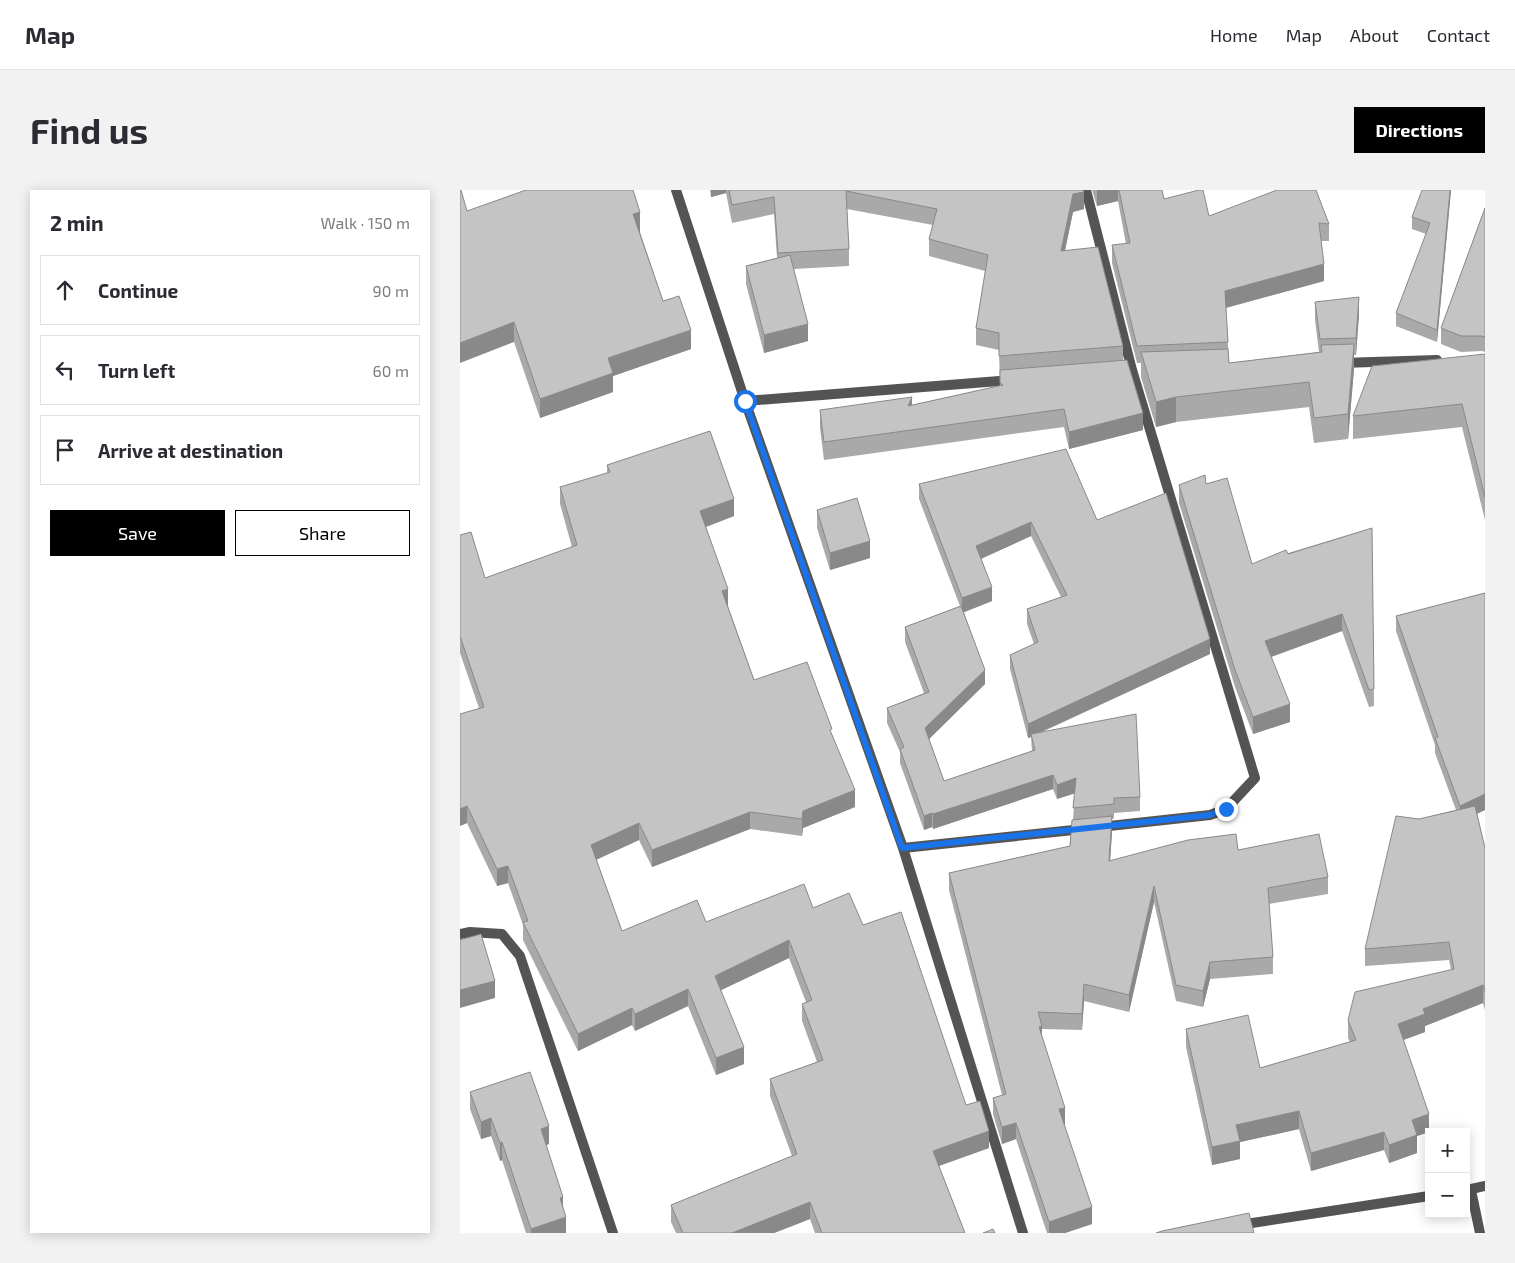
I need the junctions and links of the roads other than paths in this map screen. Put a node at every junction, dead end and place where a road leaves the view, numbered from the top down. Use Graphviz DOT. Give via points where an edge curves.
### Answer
graph roads {
  1 [pos="676,190"];
  2 [pos="1086,190"];
  3 [pos="1452,359"];
  4 [pos="1332,363"];
  5 [pos="1023,379"];
  6 [pos="745,401"];
  7 [pos="902,848"];
  8 [pos="460,934"];
  9 [pos="1485,1186"];
  10 [pos="1470,1190"];
  11 [pos="1470,1194"];
  12 [pos="1425,1197"];
  13 [pos="1232,1226"];
  14 [pos="613,1233"];
  15 [pos="1023,1233"];
  16 [pos="1480,1233"];
  1 -- 6 [label="street"];
  2 -- 7 [label="street" via="1132,371 1255,778 1226,809 1210,815"];
  3 -- 4 [label="street"];
  5 -- 6 [label="street"];
  6 -- 7 [label="street"];
  7 -- 15 [label="street"];
  8 -- 14 [label="street" via="502,934 520,956"];
  9 -- 10 [label="street"];
  11 -- 16 [label="street"];
  12 -- 13 [label="street"];
}
